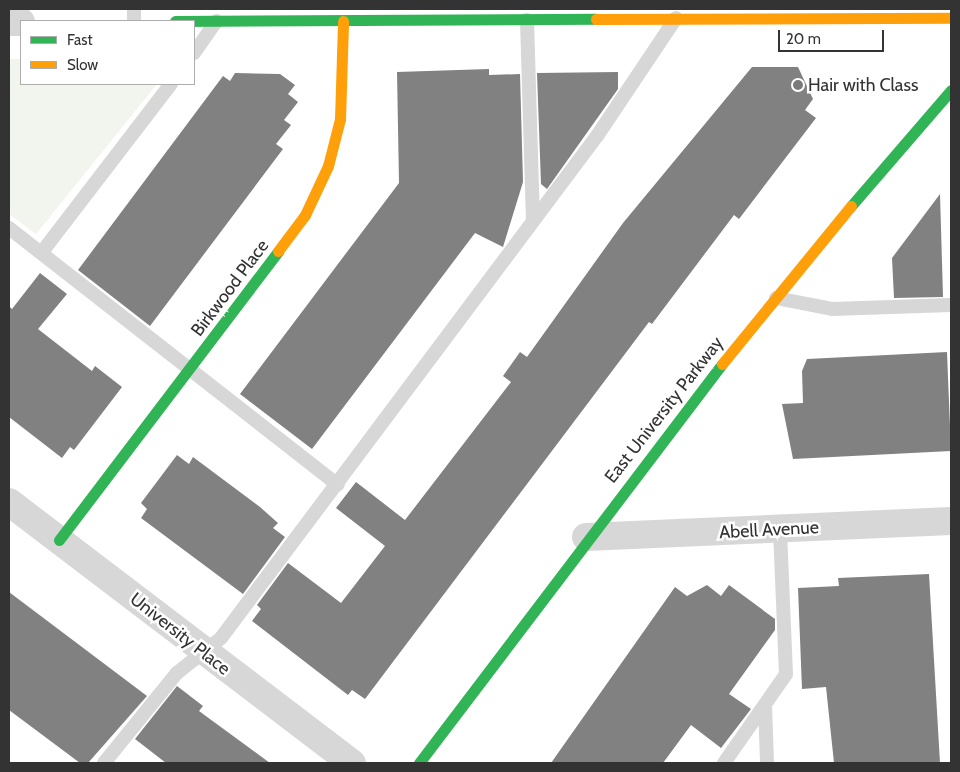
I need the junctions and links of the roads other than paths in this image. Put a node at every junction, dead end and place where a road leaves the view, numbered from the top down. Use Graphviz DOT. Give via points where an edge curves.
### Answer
graph roads {
  1 [pos="494,14"];
  2 [pos="678,14"];
  3 [pos="951,18"];
  4 [pos="527,20"];
  5 [pos="195,21"];
  6 [pos="216,21"];
  7 [pos="343,21"];
  8 [pos="195,52"];
  9 [pos="170,85"];
  10 [pos="951,90"];
  11 [pos="533,219"];
  12 [pos="9,228"];
  13 [pos="42,252"];
  14 [pos="776,298"];
  15 [pos="951,305"];
  16 [pos="191,368"];
  17 [pos="338,485"];
  18 [pos="9,502"];
  19 [pos="951,521"];
  20 [pos="780,529"];
  21 [pos="586,537"];
  22 [pos="59,540"];
  23 [pos="202,653"];
  24 [pos="765,705"];
  25 [pos="104,763"];
  26 [pos="352,763"];
  27 [pos="419,763"];
  28 [pos="724,763"];
  29 [pos="767,763"];
  1 -- 4 [label="street"];
  1 -- 7 [label="street"];
  2 -- 3 [label="street"];
  2 -- 4 [label="street"];
  2 -- 11 [label="lane" via="597,136"];
  4 -- 11 [label="lane"];
  5 -- 6 [label="street"];
  6 -- 7 [label="street"];
  6 -- 8 [label="lane"];
  7 -- 16 [label="street, Birkwood Place" via="340,119 319,189 293,235"];
  9 -- 13 [label="lane"];
  10 -- 14 [label="street, East University Parkway"];
  11 -- 17 [label="lane"];
  12 -- 13 [label="lane"];
  13 -- 16 [label="lane"];
  14 -- 15 [label="lane" via="832,309"];
  14 -- 21 [label="street, East University Parkway"];
  16 -- 17 [label="lane"];
  16 -- 22 [label="street, Birkwood Place"];
  17 -- 23 [label="lane" via="221,638"];
  18 -- 22 [label="street, University Place"];
  19 -- 20 [label="street, Abell Avenue"];
  20 -- 21 [label="street, Abell Avenue"];
  20 -- 24 [label="lane" via="786,674"];
  21 -- 27 [label="street, East University Parkway"];
  22 -- 23 [label="street, University Place"];
  23 -- 25 [label="lane" via="177,673"];
  23 -- 26 [label="street, University Place"];
  24 -- 28 [label="lane"];
  24 -- 29 [label="lane"];
}
